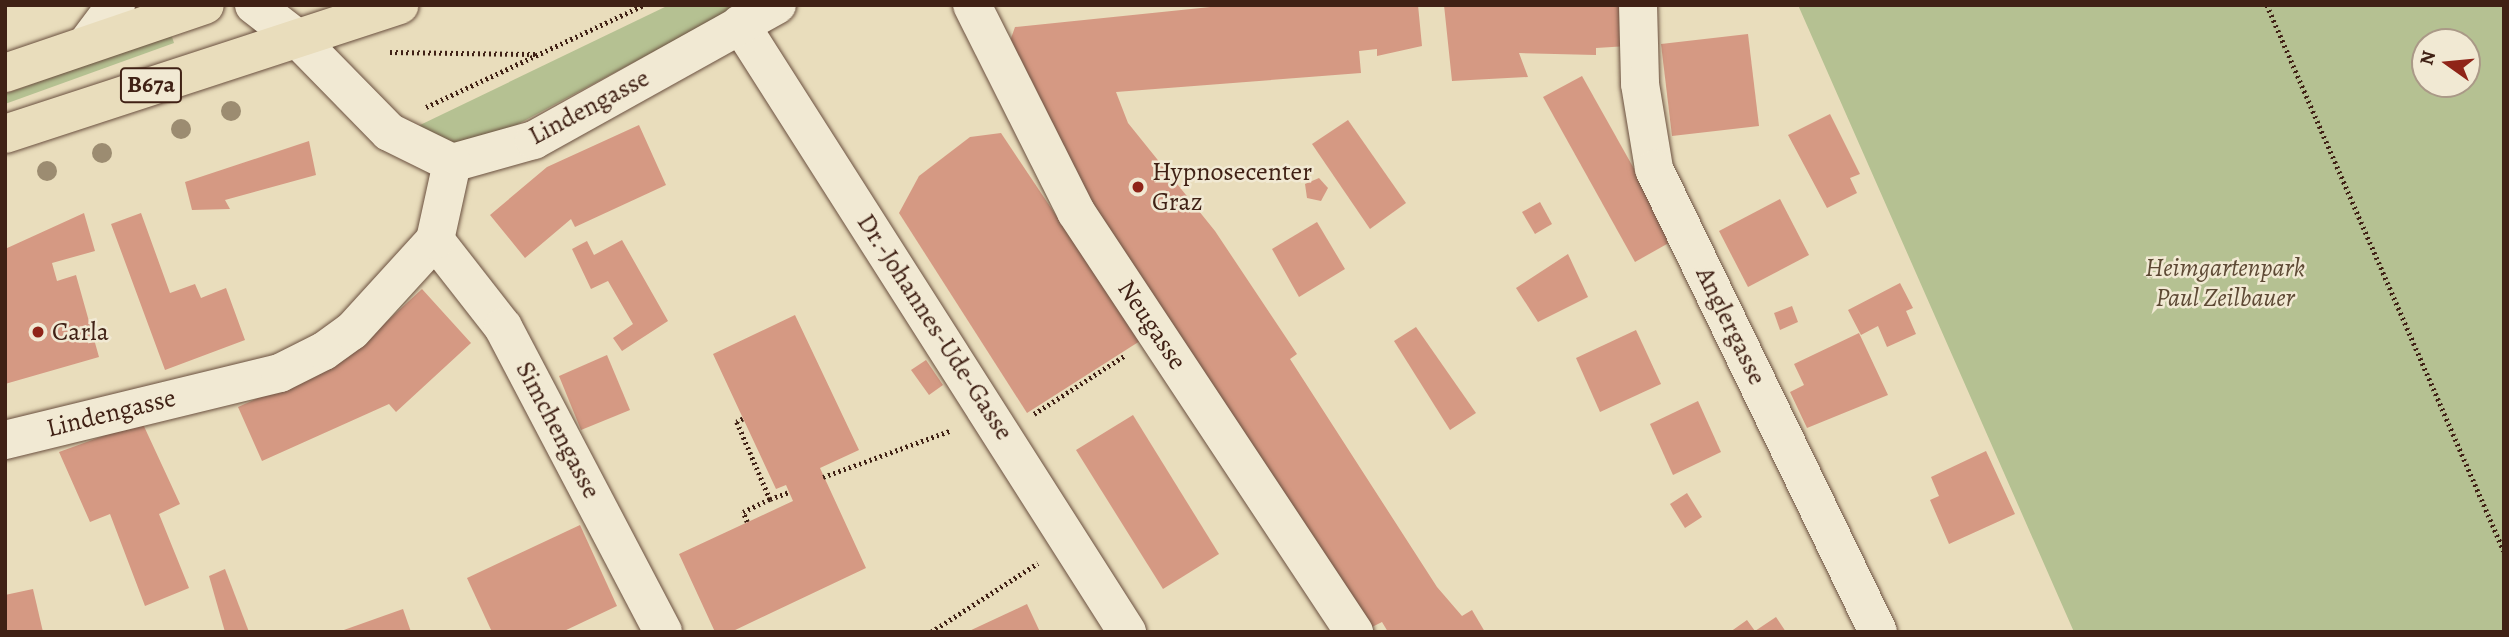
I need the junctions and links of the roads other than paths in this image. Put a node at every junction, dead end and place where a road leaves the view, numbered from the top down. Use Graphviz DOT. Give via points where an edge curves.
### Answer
graph roads {
  1 [pos="116,5"];
  2 [pos="205,5"];
  3 [pos="254,5"];
  4 [pos="399,5"];
  5 [pos="777,5"];
  6 [pos="972,5"];
  7 [pos="1638,5"];
  8 [pos="740,24"];
  9 [pos="298,39"];
  10 [pos="86,45"];
  11 [pos="5,73"];
  12 [pos="5,134"];
  13 [pos="452,163"];
  14 [pos="435,240"];
  15 [pos="5,440"];
  16 [pos="663,632"];
  17 [pos="1127,632"];
  18 [pos="1354,632"];
  19 [pos="1878,632"];
  1 -- 10 [label="street"];
  2 -- 10 [label="main road, B67a"];
  3 -- 9 [label="street"];
  4 -- 9 [label="main road, B67a"];
  5 -- 8 [label="street, Lindengasse"];
  6 -- 18 [label="street, Neugasse" via="1076,212"];
  7 -- 19 [label="street, Anglergasse" via="1640,84 1654,169"];
  8 -- 13 [label="street, Lindengasse" via="534,140"];
  8 -- 17 [label="street, Dr.-Johannes-Ude-Gasse"];
  9 -- 12 [label="main road, B67a"];
  9 -- 13 [label="street" via="389,132"];
  10 -- 11 [label="main road, B67a"];
  13 -- 14 [label="street, Lindengasse"];
  14 -- 15 [label="street, Lindengasse" via="352,331 280,373"];
  14 -- 16 [label="street, Simchengasse" via="503,327"];
}
